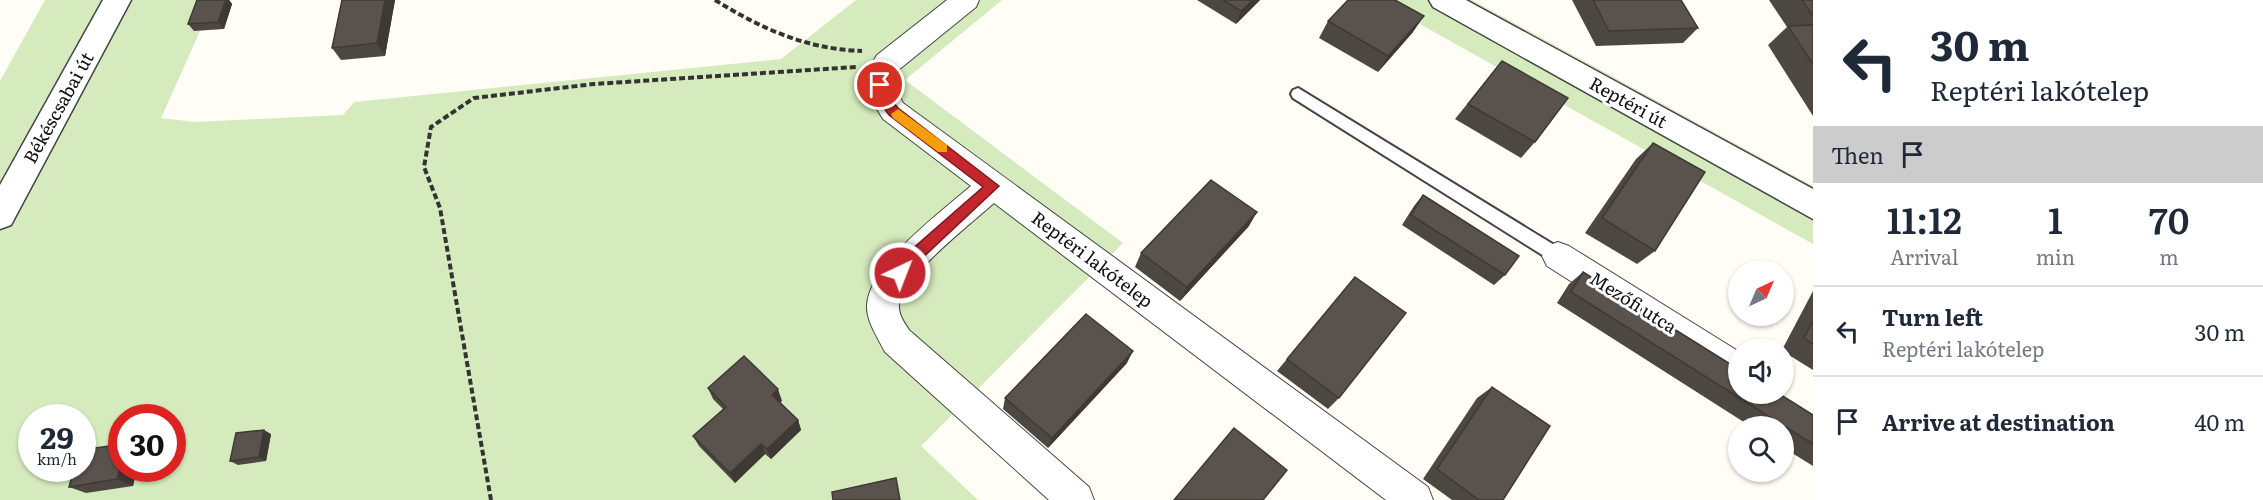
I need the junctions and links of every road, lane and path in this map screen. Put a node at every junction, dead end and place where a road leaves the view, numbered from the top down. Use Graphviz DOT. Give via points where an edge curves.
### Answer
graph roads {
  1 [pos="117,0"];
  2 [pos="715,0"];
  3 [pos="966,0"];
  4 [pos="1443,0"];
  5 [pos="893,59"];
  6 [pos="1298,94"];
  7 [pos="993,186"];
  8 [pos="1813,205"];
  9 [pos="0,215"];
  10 [pos="1558,256"];
  11 [pos="1728,363"];
  12 [pos="491,500"];
  13 [pos="1076,500"];
  14 [pos="1415,500"];
  1 -- 9 [label="street, Békéscsabai út"];
  2 -- 5 [label="path" via="765,29 817,49"];
  3 -- 5 [label="street"];
  4 -- 8 [label="street, Reptéri út"];
  5 -- 7 [label="street, Reptéri lakótelep" via="880,85 883,99 893,111"];
  5 -- 12 [label="path" via="474,98 431,128 424,167 440,208"];
  6 -- 10 [label="lane"];
  7 -- 13 [label="street" via="908,262 891,284 883,303 886,320 897,341"];
  7 -- 14 [label="street, Reptéri lakótelep"];
  10 -- 11 [label="street, Mezőfi utca"];
}
